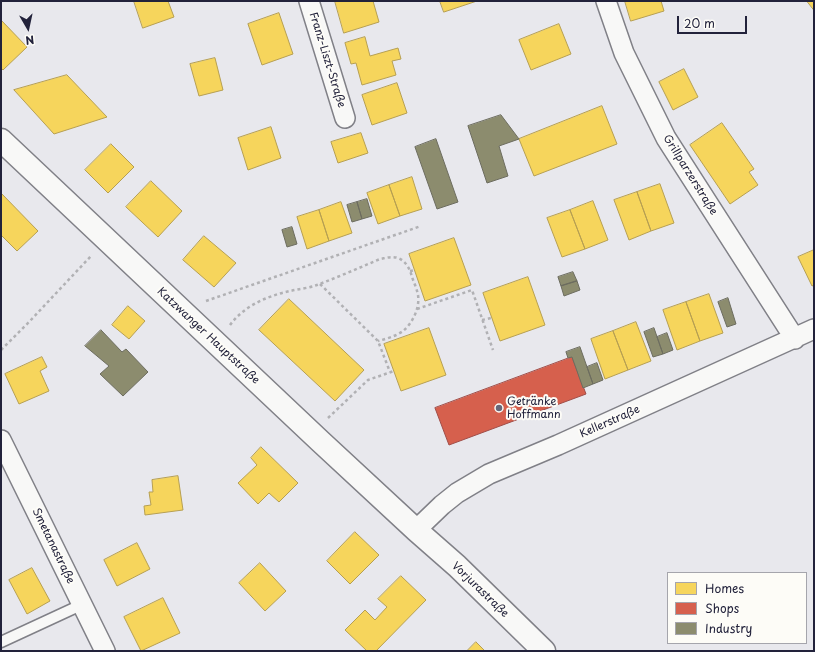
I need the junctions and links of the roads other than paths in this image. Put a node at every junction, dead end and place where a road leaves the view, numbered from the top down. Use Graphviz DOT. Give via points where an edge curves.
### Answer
graph roads {
  1 [pos="309,1"];
  2 [pos="606,1"];
  3 [pos="345,118"];
  4 [pos="1,140"];
  5 [pos="814,329"];
  6 [pos="795,339"];
  7 [pos="1,440"];
  8 [pos="416,530"];
  9 [pos="82,605"];
  10 [pos="1,642"];
  11 [pos="105,651"];
  12 [pos="544,651"];
  1 -- 3 [label="street, Franz-Liszt-Straße"];
  2 -- 6 [label="street, Grillparzerstraße" via="624,52 666,138"];
  4 -- 8 [label="main road, Katzwanger Hauptstraße"];
  5 -- 6 [label="street, Kellerstraße"];
  6 -- 8 [label="street, Kellerstraße" via="558,446 489,474 457,493"];
  7 -- 9 [label="street, Smetanastraße"];
  8 -- 12 [label="main road, Vorjurastraße" via="457,566"];
  9 -- 10 [label="lane"];
  9 -- 11 [label="street, Smetanastraße"];
}
